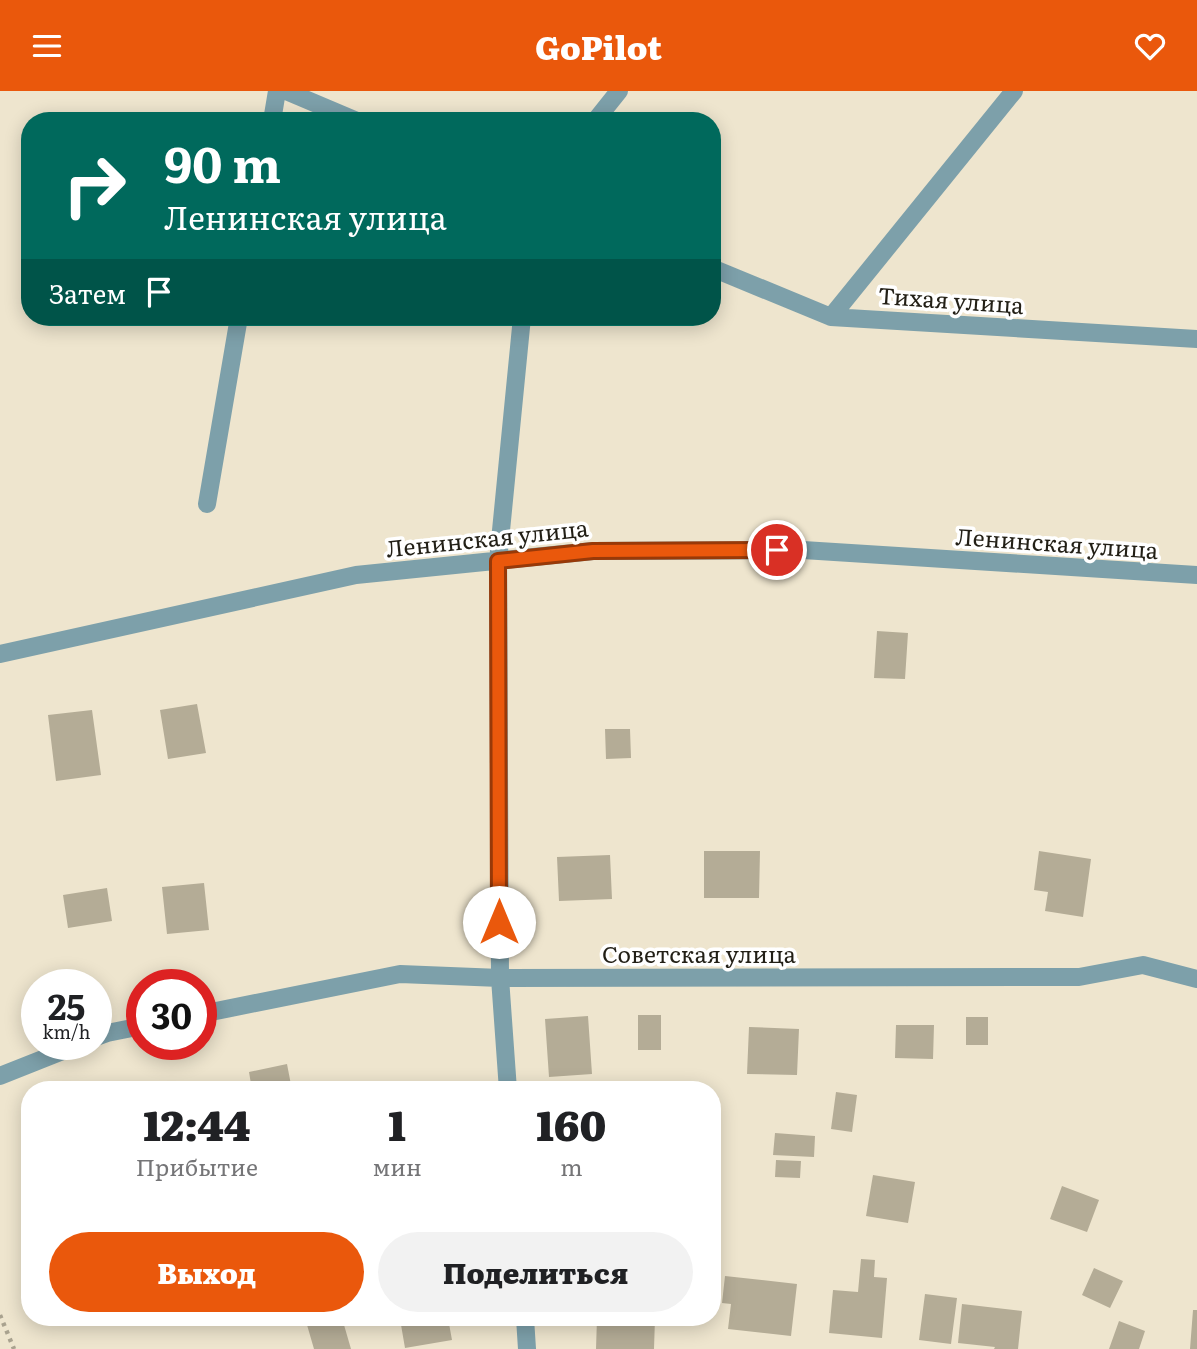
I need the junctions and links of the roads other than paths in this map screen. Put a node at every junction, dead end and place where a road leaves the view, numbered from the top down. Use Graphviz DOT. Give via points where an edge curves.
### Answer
graph roads {
  1 [pos="277,91"];
  2 [pos="286,91"];
  3 [pos="619,91"];
  4 [pos="1014,91"];
  5 [pos="274,112"];
  6 [pos="336,112"];
  7 [pos="602,112"];
  8 [pos="721,272"];
  9 [pos="831,317"];
  10 [pos="237,326"];
  11 [pos="521,326"];
  12 [pos="1197,339"];
  13 [pos="206,505"];
  14 [pos="498,561"];
  15 [pos="1197,575"];
  16 [pos="0,654"];
  17 [pos="500,978"];
  18 [pos="1197,979"];
  19 [pos="217,1011"];
  20 [pos="40,1060"];
  21 [pos="0,1076"];
  22 [pos="507,1081"];
  23 [pos="525,1326"];
  24 [pos="527,1349"];
  1 -- 5 [label="street"];
  2 -- 6 [label="street"];
  3 -- 7 [label="street"];
  4 -- 9 [label="street"];
  8 -- 9 [label="street, Тихая улица"];
  9 -- 12 [label="street, Тихая улица"];
  10 -- 13 [label="street"];
  11 -- 14 [label="street"];
  14 -- 15 [label="street, Ленинская улица" via="593,551 803,550"];
  14 -- 16 [label="street, Ленинская улица" via="356,575"];
  14 -- 17 [label="street"];
  17 -- 18 [label="street, Советская улица" via="1079,977 1143,965"];
  17 -- 19 [label="street, Советская улица" via="400,974"];
  17 -- 22 [label="street"];
  20 -- 21 [label="street"];
  23 -- 24 [label="street"];
}
